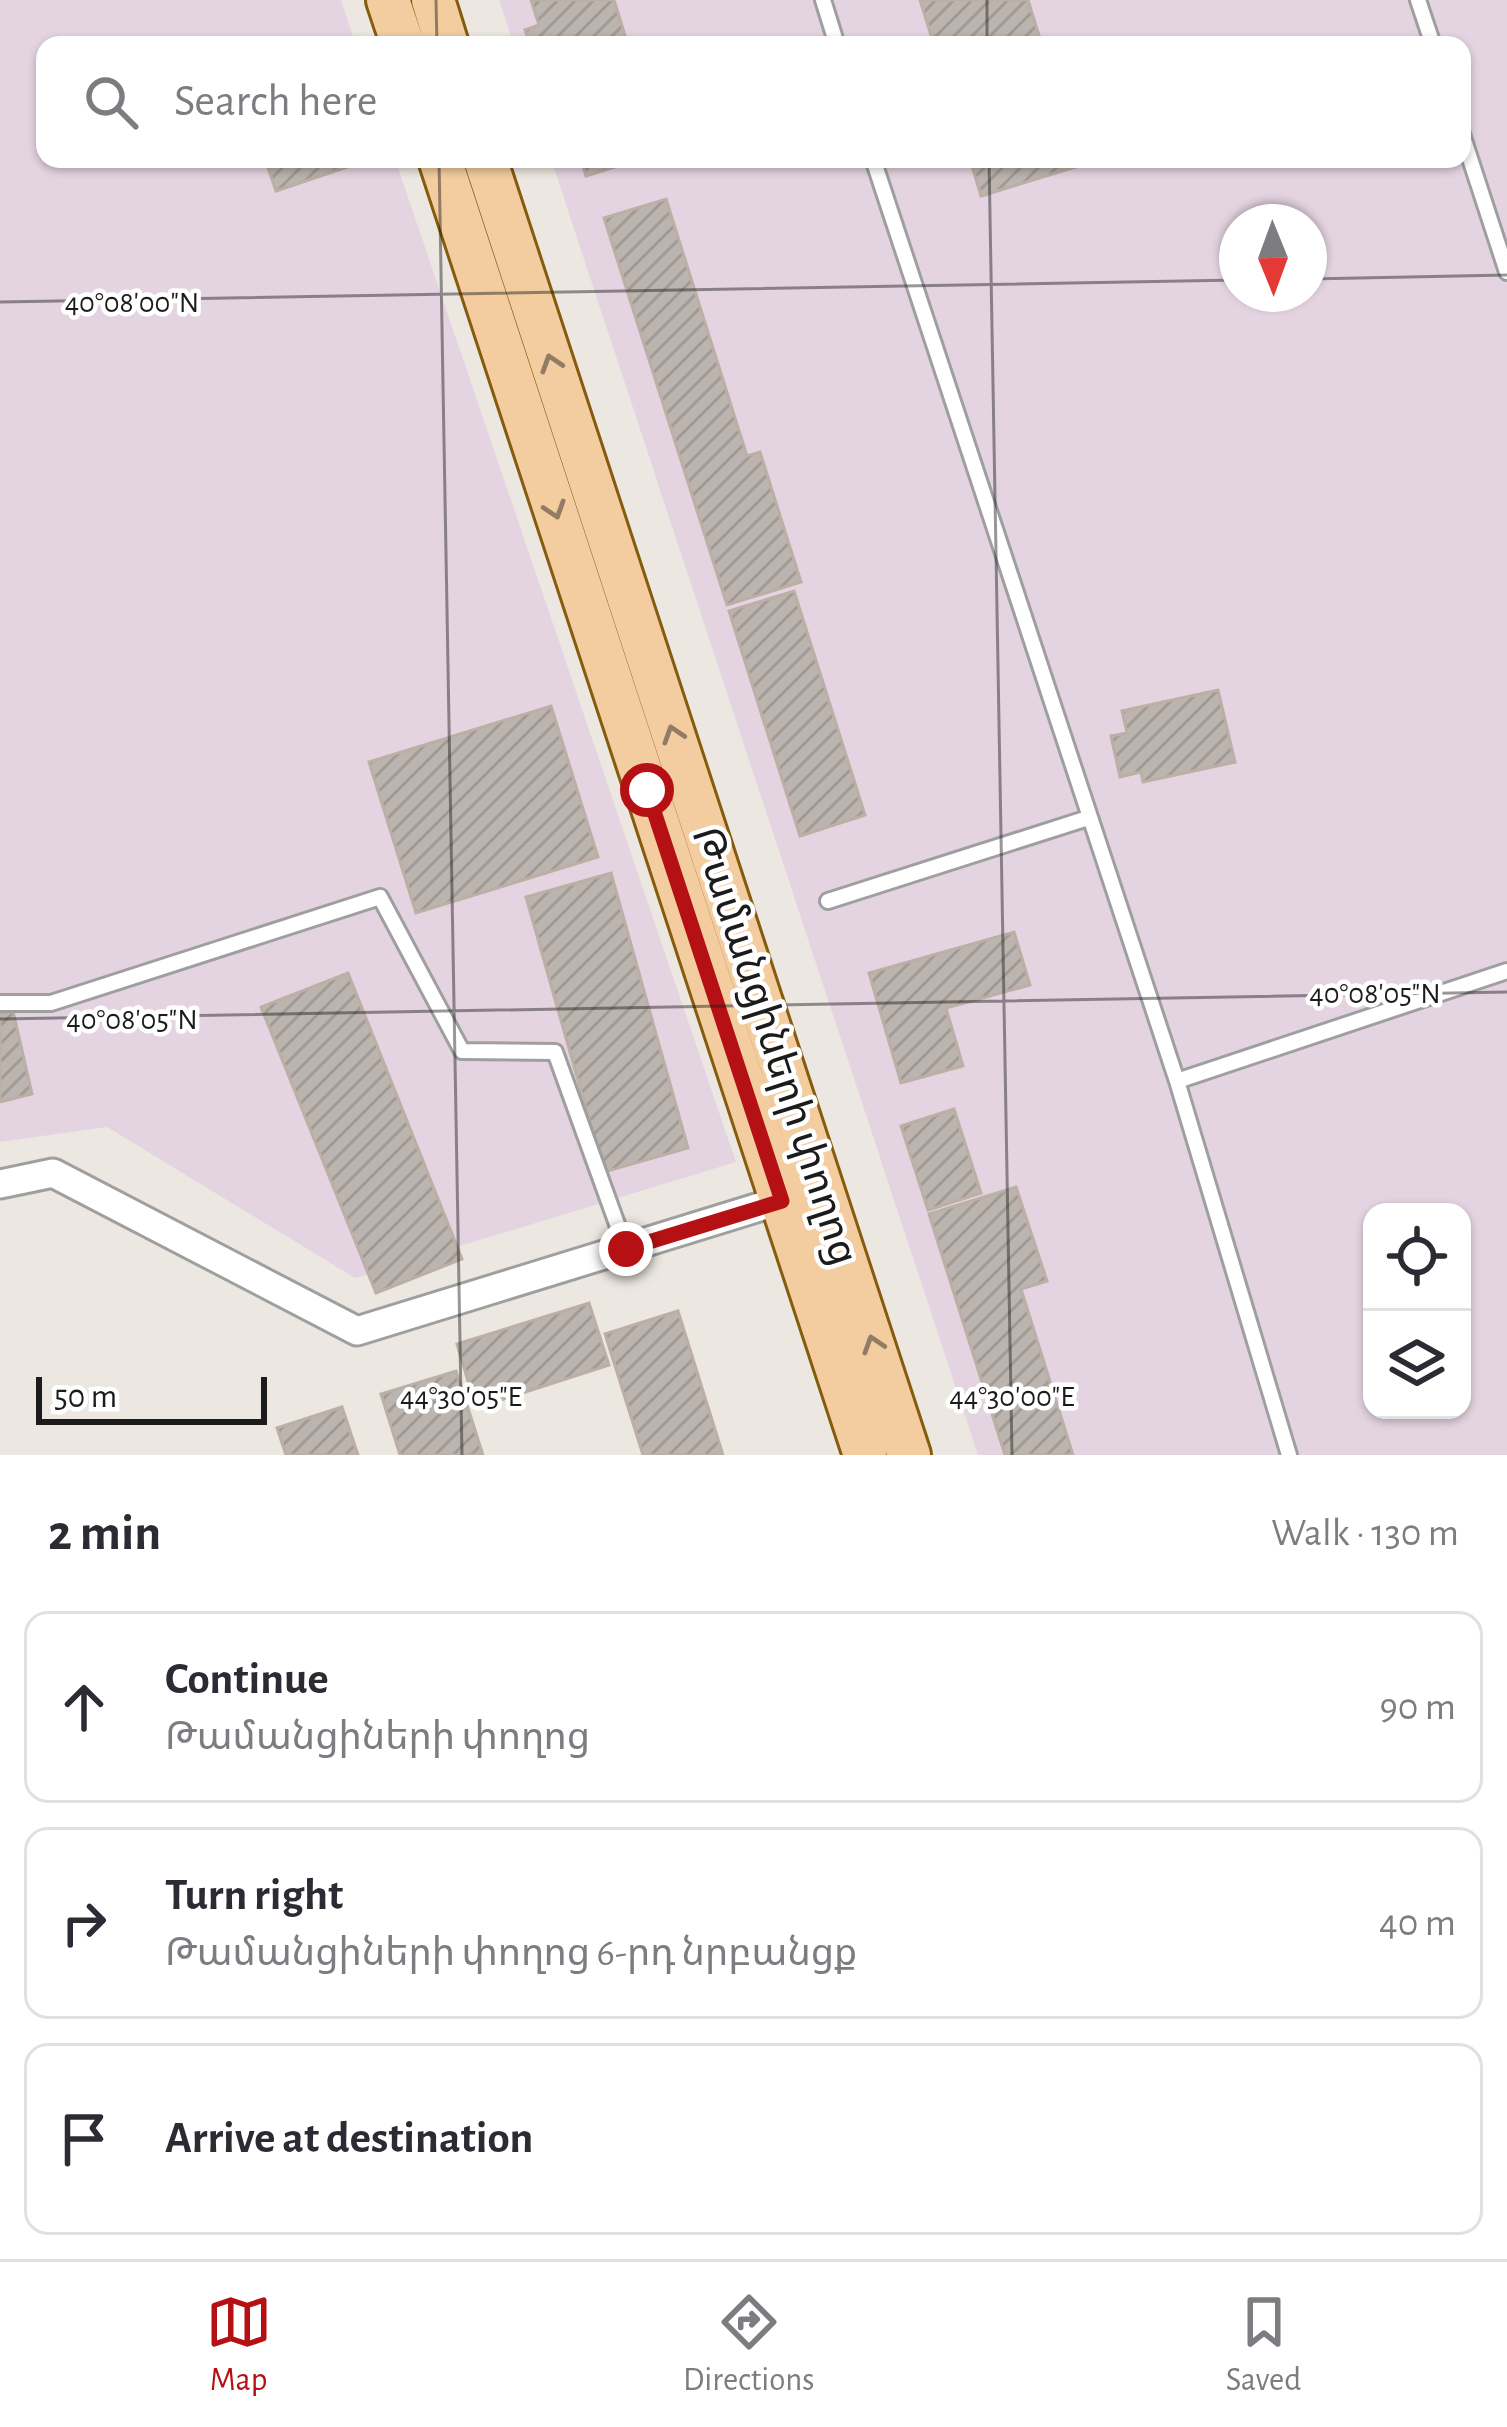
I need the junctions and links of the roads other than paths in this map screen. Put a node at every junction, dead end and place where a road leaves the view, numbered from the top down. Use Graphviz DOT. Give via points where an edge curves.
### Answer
graph roads {
  1 [pos="388,0"];
  2 [pos="433,0"];
  3 [pos="823,0"];
  4 [pos="1418,0"];
  5 [pos="400,36"];
  6 [pos="444,36"];
  7 [pos="834,36"];
  8 [pos="1430,36"];
  9 [pos="1471,162"];
  10 [pos="443,168"];
  11 [pos="487,168"];
  12 [pos="876,168"];
  13 [pos="1507,272"];
  14 [pos="1088,818"];
  15 [pos="828,901"];
  16 [pos="1507,970"];
  17 [pos="0,1003"];
  18 [pos="1177,1081"];
  19 [pos="0,1184"];
  20 [pos="802,1194"];
  21 [pos="626,1249"];
  22 [pos="865,1455"];
  23 [pos="909,1455"];
  24 [pos="1289,1455"];
  1 -- 5 [label="main road"];
  2 -- 6 [label="main road"];
  3 -- 7 [label="lane"];
  4 -- 8 [label="lane"];
  9 -- 13 [label="lane"];
  10 -- 20 [label="main road, Թամանցիների փողոց, one-way"];
  20 -- 11 [label="main road, Թամանցիների փողոց, one-way"];
  12 -- 14 [label="lane"];
  14 -- 15 [label="lane"];
  14 -- 18 [label="lane"];
  16 -- 18 [label="lane"];
  17 -- 21 [label="lane" via="51,1003 380,897 462,1051 555,1052"];
  18 -- 24 [label="lane"];
  19 -- 21 [label="street" via="53,1173 357,1331"];
  20 -- 21 [label="street"];
  20 -- 22 [label="main road, Թամանցիների փողոց"];
  23 -- 20 [label="main road, Թամանցիների փողոց, one-way"];
}
